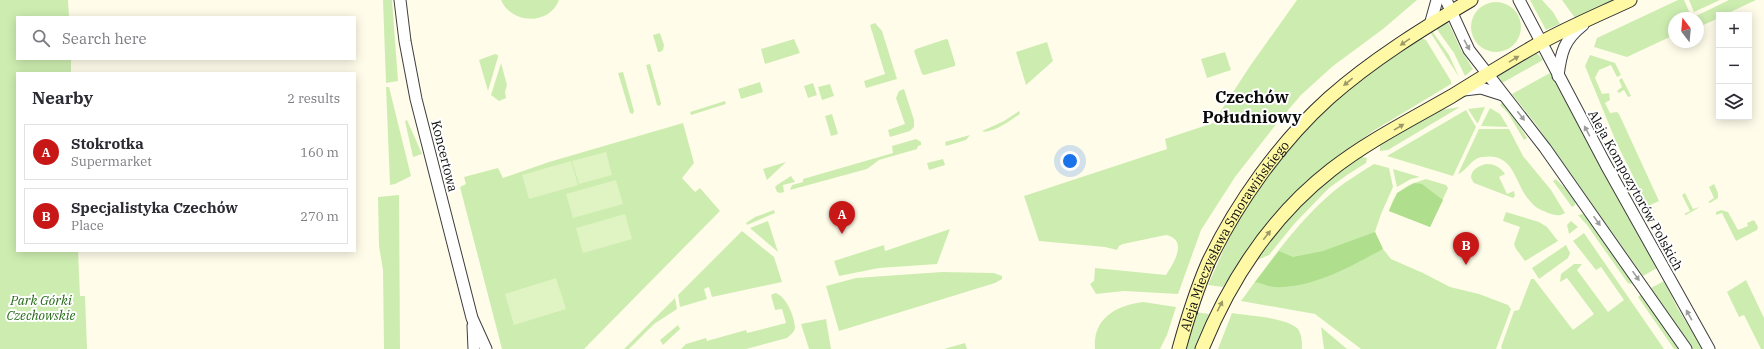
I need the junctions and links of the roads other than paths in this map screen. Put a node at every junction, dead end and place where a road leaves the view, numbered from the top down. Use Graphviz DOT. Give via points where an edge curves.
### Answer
graph roads {
  1 [pos="400,0"];
  2 [pos="1437,0"];
  3 [pos="1446,0"];
  4 [pos="1471,0"];
  5 [pos="1519,0"];
  6 [pos="1630,0"];
  7 [pos="1451,12"];
  8 [pos="1590,19"];
  9 [pos="1430,25"];
  10 [pos="1540,43"];
  11 [pos="1488,75"];
  12 [pos="1558,76"];
  13 [pos="1461,90"];
  14 [pos="1504,95"];
  15 [pos="472,318"];
  16 [pos="1180,345"];
  17 [pos="1203,346"];
  18 [pos="474,349"];
  19 [pos="486,349"];
  20 [pos="1686,349"];
  21 [pos="1709,349"];
  1 -- 15 [label="street, Koncertowa" via="416,99"];
  2 -- 9 [label="street"];
  3 -- 7 [label="street"];
  4 -- 7 [label="main road, Aleja Mieczysława Smorawińskiego"];
  5 -- 10 [label="street, Aleja Kompozytorów Polskich"];
  6 -- 8 [label="main road"];
  7 -- 9 [label="main road, Aleja Mieczysława Smorawińskiego"];
  7 -- 11 [label="street, one-way" via="1469,50"];
  8 -- 10 [label="main road"];
  8 -- 12 [label="street" via="1569,37 1565,44"];
  9 -- 16 [label="main road, Aleja Mieczysława Smorawińskiego, one-way" via="1359,73 1312,114 1278,154 1233,217 1208,264"];
  11 -- 10 [label="main road, Aleja Mieczysława Smorawińskiego, one-way"];
  10 -- 12 [label="street, Aleja Kompozytorów Polskich"];
  11 -- 13 [label="main road, Aleja Mieczysława Smorawińskiego"];
  11 -- 14 [label="street"];
  21 -- 12 [label="street, Aleja Kompozytorów Polskich, one-way"];
  13 -- 14 [label="street" via="1481,88"];
  17 -- 13 [label="main road, Aleja Mieczysława Smorawińskiego, one-way" via="1226,295 1244,267 1287,212 1312,186 1365,147"];
  14 -- 20 [label="street, one-way" via="1545,148"];
  15 -- 18 [label="street, Koncertowa"];
  15 -- 19 [label="street, Koncertowa"];
}
